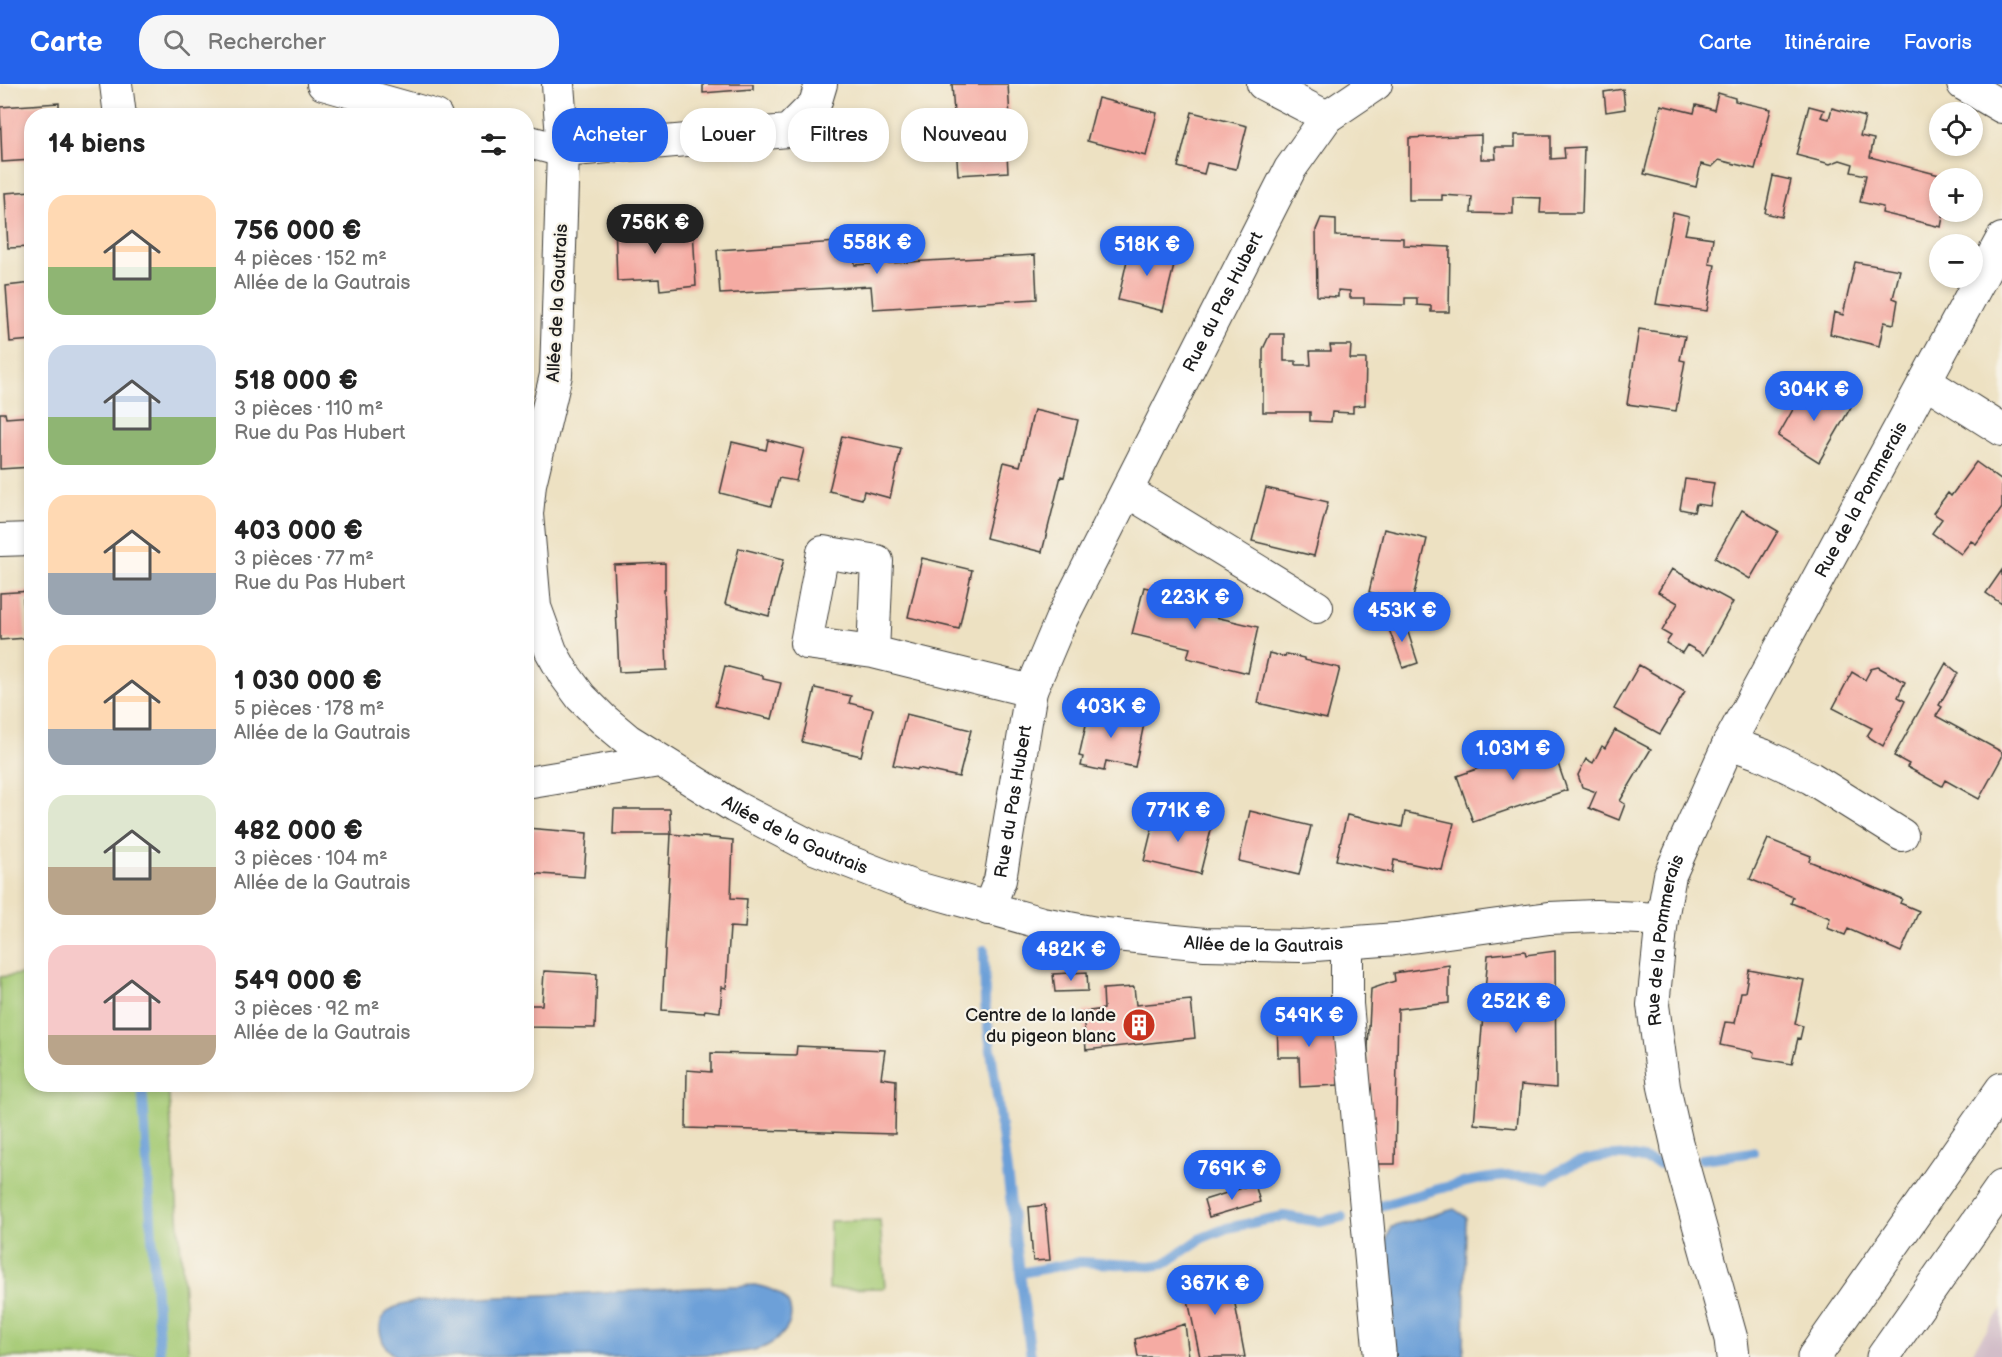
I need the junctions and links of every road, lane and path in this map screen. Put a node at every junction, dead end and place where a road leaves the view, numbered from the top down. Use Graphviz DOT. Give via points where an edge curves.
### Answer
graph roads {
  1 [pos="116,84"];
  2 [pos="323,84"];
  3 [pos="558,84"];
  4 [pos="821,84"];
  5 [pos="1263,84"];
  6 [pos="1376,84"];
  7 [pos="1963,84"];
  8 [pos="2002,107"];
  9 [pos="119,108"];
  10 [pos="408,108"];
  11 [pos="560,108"];
  12 [pos="1327,117"];
  13 [pos="668,142"];
  14 [pos="534,143"];
  15 [pos="552,148"];
  16 [pos="563,162"];
  17 [pos="2002,239"];
  18 [pos="1926,382"];
  19 [pos="2002,430"];
  20 [pos="534,467"];
  21 [pos="1127,491"];
  22 [pos="24,539"];
  23 [pos="0,540"];
  24 [pos="1317,607"];
  25 [pos="534,614"];
  26 [pos="873,652"];
  27 [pos="1031,691"];
  28 [pos="1729,743"];
  29 [pos="659,760"];
  30 [pos="534,782"];
  31 [pos="1902,835"];
  32 [pos="988,909"];
  33 [pos="1662,919"];
  34 [pos="1347,944"];
  35 [pos="2002,1089"];
  36 [pos="1678,1149"];
  37 [pos="2002,1187"];
  38 [pos="1380,1357"];
  39 [pos="1733,1357"];
  40 [pos="1814,1357"];
  41 [pos="1883,1357"];
  1 -- 9 [label="street"];
  2 -- 10 [label="street"];
  3 -- 11 [label="street, Allée de la Gautrais"];
  4 -- 13 [label="street" via="815,104 788,131"];
  5 -- 12 [label="street"];
  6 -- 12 [label="street, Rue du Pas Hubert"];
  7 -- 8 [label="street"];
  12 -- 21 [label="street, Rue du Pas Hubert" via="1290,169"];
  14 -- 15 [label="street"];
  16 -- 20 [label="street, Allée de la Gautrais" via="556,375"];
  17 -- 18 [label="street, Rue de la Pommerais"];
  18 -- 19 [label="street"];
  18 -- 28 [label="street, Rue de la Pommerais"];
  21 -- 24 [label="street"];
  21 -- 27 [label="street, Rue du Pas Hubert" via="1061,620"];
  22 -- 23 [label="street"];
  25 -- 29 [label="street, Allée de la Gautrais" via="564,674 581,697 603,719"];
  26 -- 27 [label="street"];
  27 -- 32 [label="street, Rue du Pas Hubert" via="1000,880"];
  28 -- 31 [label="street" via="1811,778"];
  28 -- 33 [label="street, Rue de la Pommerais" via="1670,874"];
  29 -- 30 [label="street"];
  29 -- 32 [label="street, Allée de la Gautrais" via="735,807 814,848 914,887"];
  32 -- 34 [label="street, Allée de la Gautrais" via="1096,933 1146,939 1255,946"];
  33 -- 34 [label="street, Allée de la Gautrais" via="1549,918"];
  33 -- 36 [label="street, Rue de la Pommerais" via="1653,1005 1664,1087"];
  34 -- 38 [label="street" via="1347,1004"];
  35 -- 40 [label="highway"];
  36 -- 39 [label="highway"];
  37 -- 41 [label="highway"];
}
